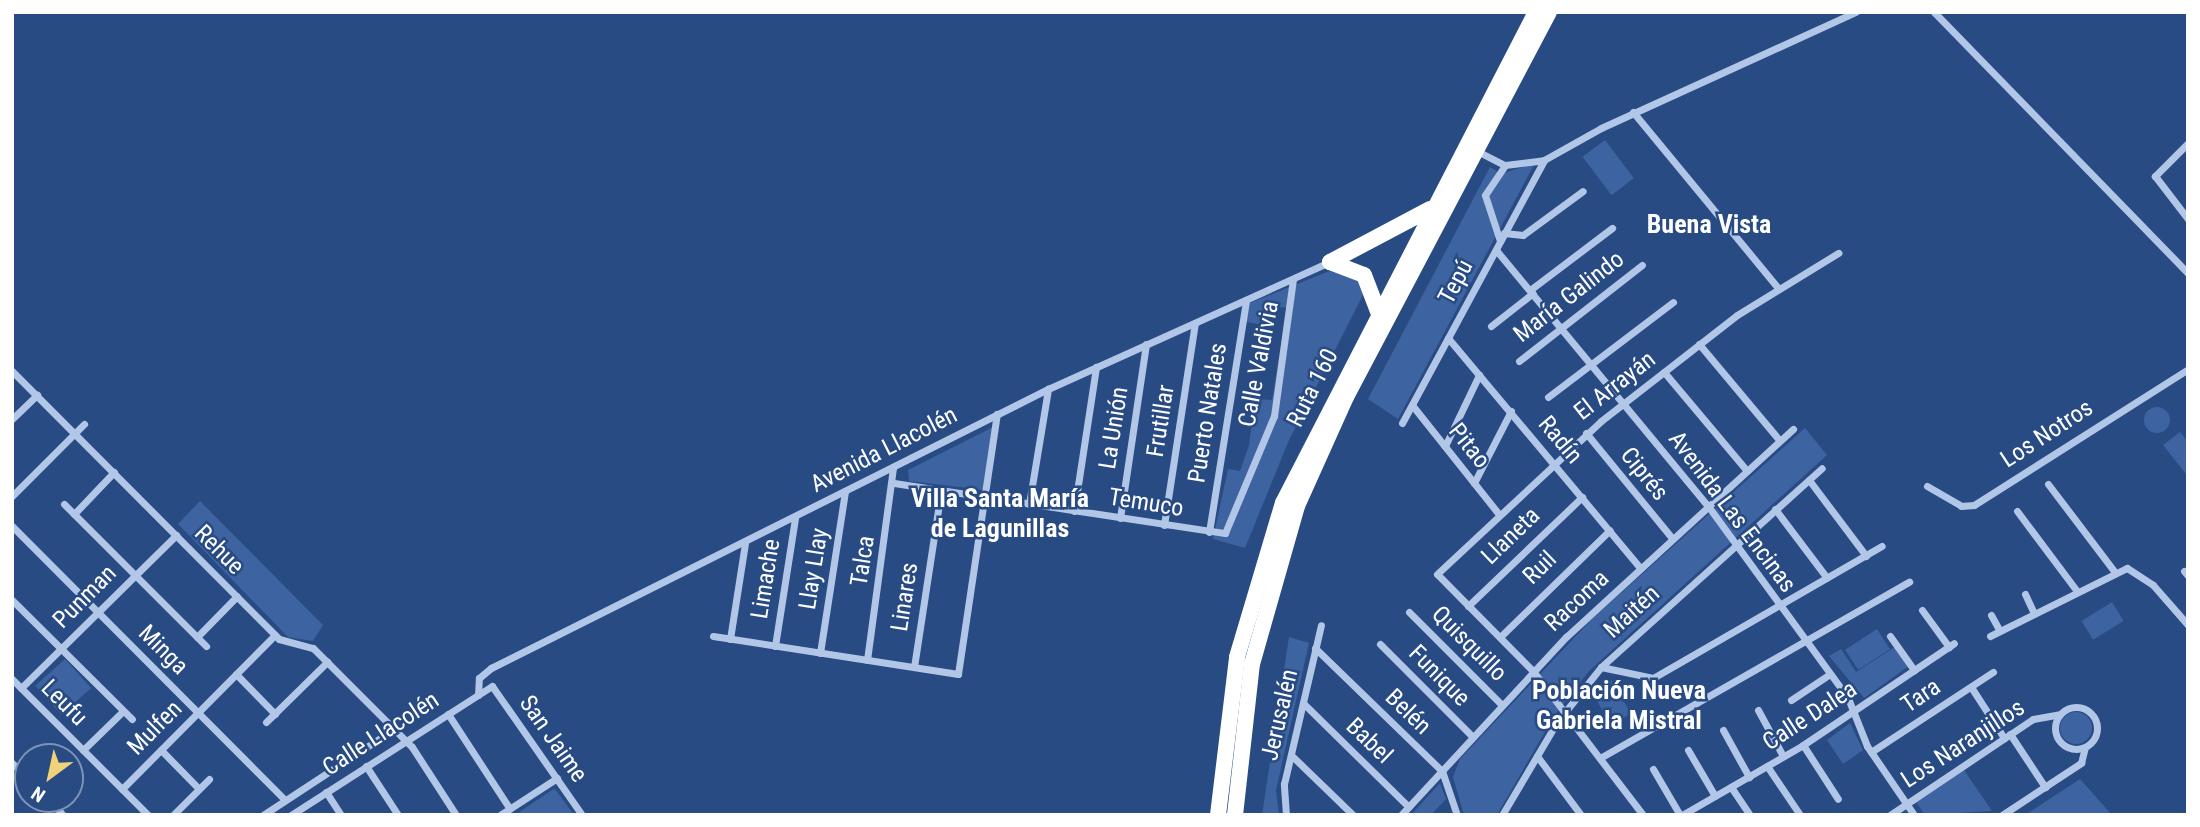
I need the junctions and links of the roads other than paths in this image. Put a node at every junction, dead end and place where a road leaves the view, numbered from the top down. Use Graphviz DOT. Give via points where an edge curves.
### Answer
graph roads {
  1 [pos="1536,12"];
  2 [pos="1549,12"];
  3 [pos="1856,12"];
  4 [pos="1934,12"];
  5 [pos="1633,112"];
  6 [pos="2188,143"];
  7 [pos="1477,150"];
  8 [pos="1544,160"];
  9 [pos="1505,165"];
  10 [pos="1583,191"];
  11 [pos="1433,208"];
  12 [pos="2188,219"];
  13 [pos="1612,228"];
  14 [pos="1504,233"];
  15 [pos="1500,242"];
  16 [pos="1496,250"];
  17 [pos="1838,253"];
  18 [pos="1330,262"];
  19 [pos="1642,264"];
  20 [pos="2188,273"];
  21 [pos="1293,279"];
  22 [pos="1779,289"];
  23 [pos="1531,292"];
  24 [pos="1246,300"];
  25 [pos="1672,302"];
  26 [pos="1378,311"];
  27 [pos="1195,323"];
  28 [pos="1491,326"];
  29 [pos="1561,328"];
  30 [pos="1448,338"];
  31 [pos="1146,344"];
  32 [pos="1699,344"];
  33 [pos="1519,361"];
  34 [pos="1591,364"];
  35 [pos="1096,367"];
  36 [pos="2188,369"];
  37 [pos="12,370"];
  38 [pos="1664,372"];
  39 [pos="1479,375"];
  40 [pos="1048,389"];
  41 [pos="37,395"];
  42 [pos="1548,397"];
  43 [pos="1623,404"];
  44 [pos="1412,405"];
  45 [pos="1511,411"];
  46 [pos="997,414"];
  47 [pos="12,419"];
  48 [pos="1402,423"];
  49 [pos="84,424"];
  50 [pos="1793,429"];
  51 [pos="75,433"];
  52 [pos="1586,433"];
  53 [pos="1780,441"];
  54 [pos="1444,446"];
  55 [pos="1553,462"];
  56 [pos="893,467"];
  57 [pos="1822,468"];
  58 [pos="1747,471"];
  59 [pos="114,472"];
  60 [pos="1809,480"];
  61 [pos="894,483"];
  62 [pos="1474,483"];
  63 [pos="2048,484"];
  64 [pos="1927,486"];
  65 [pos="845,491"];
  66 [pos="941,491"];
  67 [pos="12,496"];
  68 [pos="985,497"];
  69 [pos="1582,497"];
  70 [pos="64,504"];
  71 [pos="1029,504"];
  72 [pos="1708,506"];
  73 [pos="1775,509"];
  74 [pos="1074,511"];
  75 [pos="2017,511"];
  76 [pos="1497,512"];
  77 [pos="74,514"];
  78 [pos="795,518"];
  79 [pos="1120,518"];
  80 [pos="1164,525"];
  81 [pos="12,526"];
  82 [pos="1610,530"];
  83 [pos="1209,532"];
  84 [pos="1225,533"];
  85 [pos="176,535"];
  86 [pos="1672,538"];
  87 [pos="745,543"];
  88 [pos="1735,545"];
  89 [pos="1882,546"];
  90 [pos="1866,556"];
  91 [pos="1640,568"];
  92 [pos="2114,571"];
  93 [pos="135,575"];
  94 [pos="1827,578"];
  95 [pos="1909,582"];
  96 [pos="2076,590"];
  97 [pos="2025,594"];
  98 [pos="237,596"];
  99 [pos="12,600"];
  100 [pos="1468,606"];
  101 [pos="1779,606"];
  102 [pos="1922,610"];
  103 [pos="98,612"];
  104 [pos="1409,612"];
  105 [pos="2034,612"];
  106 [pos="1991,615"];
  107 [pos="1321,625"];
  108 [pos="2188,625"];
  109 [pos="2000,631"];
  110 [pos="275,635"];
  111 [pos="713,636"];
  112 [pos="1890,636"];
  113 [pos="1990,636"];
  114 [pos="197,637"];
  115 [pos="1500,637"];
  116 [pos="730,639"];
  117 [pos="1805,640"];
  118 [pos="1380,644"];
  119 [pos="206,646"];
  120 [pos="775,646"];
  121 [pos="1315,648"];
  122 [pos="61,649"];
  123 [pos="820,653"];
  124 [pos="867,660"];
  125 [pos="327,662"];
  126 [pos="914,667"];
  127 [pos="1601,667"];
  128 [pos="1914,670"];
  129 [pos="1534,671"];
  130 [pos="1993,672"];
  131 [pos="236,674"];
  132 [pos="1830,674"];
  133 [pos="12,679"];
  134 [pos="492,686"];
  135 [pos="1970,687"];
  136 [pos="21,688"];
  137 [pos="478,695"];
  138 [pos="1791,700"];
  139 [pos="1303,703"];
  140 [pos="1502,704"];
  141 [pos="1565,710"];
  142 [pos="1758,710"];
  143 [pos="1855,710"];
  144 [pos="123,711"];
  145 [pos="198,713"];
  146 [pos="275,713"];
  147 [pos="448,714"];
  148 [pos="2060,714"];
  149 [pos="132,719"];
  150 [pos="266,722"];
  151 [pos="394,729"];
  152 [pos="1723,730"];
  153 [pos="1472,736"];
  154 [pos="2007,736"];
  155 [pos="406,741"];
  156 [pos="76,743"];
  157 [pos="1803,745"];
  158 [pos="2085,747"];
  159 [pos="84,749"];
  160 [pos="161,750"];
  161 [pos="1688,750"];
  162 [pos="84,751"];
  163 [pos="1871,752"];
  164 [pos="1291,755"];
  165 [pos="1537,755"];
  166 [pos="1783,757"];
  167 [pos="1600,758"];
  168 [pos="366,766"];
  169 [pos="1767,766"];
  170 [pos="1653,769"];
  171 [pos="1442,771"];
  172 [pos="1749,777"];
  173 [pos="557,778"];
  174 [pos="209,779"];
  175 [pos="1731,787"];
  176 [pos="2045,787"];
  177 [pos="122,789"];
  178 [pos="199,789"];
  179 [pos="326,792"];
  180 [pos="1715,796"];
  181 [pos="1838,799"];
  182 [pos="285,800"];
  183 [pos="1906,804"];
  184 [pos="1409,807"];
  185 [pos="510,809"];
  186 [pos="148,815"];
  187 [pos="173,815"];
  188 [pos="263,815"];
  189 [pos="291,815"];
  190 [pos="341,815"];
  191 [pos="398,815"];
  192 [pos="456,815"];
  193 [pos="500,815"];
  194 [pos="582,815"];
  195 [pos="1217,815"];
  196 [pos="1235,815"];
  197 [pos="1286,815"];
  198 [pos="1353,815"];
  199 [pos="1401,815"];
  200 [pos="1457,815"];
  201 [pos="1503,815"];
  202 [pos="1581,815"];
  203 [pos="1643,815"];
  204 [pos="1681,815"];
  205 [pos="1750,815"];
  206 [pos="1800,815"];
  207 [pos="1890,815"];
  208 [pos="1914,815"];
  209 [pos="2002,815"];
  1 -- 11 [label="highway, Ruta 160"];
  2 -- 7 [label="highway, Ruta 160"];
  3 -- 5 [label="street"];
  4 -- 20 [label="street"];
  5 -- 8 [label="street"];
  5 -- 22 [label="street"];
  6 -- 12 [label="street" via="2155,176"];
  7 -- 9 [label="street"];
  7 -- 196 [label="highway, Ruta 160" via="1346,397 1297,506 1248,687"];
  8 -- 9 [label="street"];
  8 -- 14 [label="street, Tepú"];
  9 -- 15 [label="street" via="1485,195"];
  10 -- 14 [label="street" via="1523,236"];
  11 -- 18 [label="highway"];
  11 -- 26 [label="highway, Ruta 160"];
  13 -- 23 [label="street"];
  14 -- 15 [label="street, Tepú"];
  15 -- 16 [label="street, Tepú"];
  16 -- 23 [label="street, Avenida Las Encinas"];
  16 -- 30 [label="street, Tepú"];
  17 -- 22 [label="street, El Arrayán"];
  18 -- 21 [label="street, Avenida Llacolén"];
  18 -- 26 [label="highway" via="1364,275"];
  19 -- 29 [label="street, María Galindo"];
  21 -- 24 [label="street, Avenida Llacolén"];
  21 -- 84 [label="street, Calle Valdivia" via="1274,416"];
  22 -- 32 [label="street, El Arrayán"];
  23 -- 28 [label="street"];
  23 -- 29 [label="street, Avenida Las Encinas"];
  24 -- 27 [label="street, Avenida Llacolén"];
  24 -- 83 [label="street, Puerto Natales"];
  25 -- 34 [label="street"];
  26 -- 195 [label="highway, Ruta 160" via="1303,456 1262,562 1232,681"];
  27 -- 31 [label="street, Avenida Llacolén"];
  27 -- 80 [label="street, Frutillar"];
  29 -- 33 [label="street, María Galindo"];
  29 -- 34 [label="street, Avenida Las Encinas"];
  30 -- 39 [label="street, Radín"];
  30 -- 44 [label="street, Tepú"];
  31 -- 35 [label="street, Avenida Llacolén"];
  31 -- 79 [label="street, La Unión"];
  32 -- 38 [label="street, El Arrayán"];
  32 -- 53 [label="street"];
  34 -- 42 [label="street"];
  34 -- 43 [label="street, Avenida Las Encinas"];
  35 -- 40 [label="street, Avenida Llacolén"];
  35 -- 74 [label="street"];
  36 -- 64 [label="street, Los Notros" via="1974,505 1961,506"];
  37 -- 41 [label="street, Rehue"];
  38 -- 43 [label="street, El Arrayán"];
  38 -- 58 [label="street"];
  39 -- 45 [label="street, Radín"];
  39 -- 54 [label="street"];
  40 -- 46 [label="street, Avenida Llacolén"];
  40 -- 71 [label="street"];
  41 -- 47 [label="street"];
  41 -- 51 [label="street, Rehue"];
  43 -- 52 [label="street, El Arrayán"];
  43 -- 72 [label="street, Avenida Las Encinas"];
  44 -- 48 [label="street, Tepú"];
  44 -- 54 [label="street, Pitao"];
  45 -- 55 [label="street, Radín"];
  45 -- 62 [label="street"];
  46 -- 56 [label="street, Avenida Llacolén"];
  46 -- 68 [label="street"];
  49 -- 51 [label="street"];
  50 -- 53 [label="street, Racoma"];
  51 -- 59 [label="street, Rehue"];
  51 -- 67 [label="street"];
  52 -- 55 [label="street, El Arrayán"];
  52 -- 86 [label="street, Ciprés"];
  53 -- 58 [label="street, Racoma"];
  54 -- 62 [label="street, Pitao"];
  55 -- 69 [label="street, Radín"];
  55 -- 76 [label="street, El Arrayán"];
  56 -- 61 [label="street, Talca"];
  56 -- 65 [label="street, Avenida Llacolén"];
  57 -- 60 [label="street, Maitén"];
  58 -- 72 [label="street, Racoma"];
  59 -- 77 [label="street"];
  59 -- 85 [label="street, Rehue"];
  60 -- 73 [label="street, Maitén"];
  60 -- 90 [label="street"];
  61 -- 66 [label="street, Temuco"];
  61 -- 124 [label="street, Talca"];
  62 -- 76 [label="street, Pitao"];
  63 -- 92 [label="street"];
  65 -- 78 [label="street, Avenida Llacolén"];
  65 -- 123 [label="street, Llay Llay"];
  66 -- 68 [label="street, Temuco"];
  66 -- 126 [label="street, Linares"];
  68 -- 71 [label="street, Temuco"];
  68 -- 126 [label="street" via="958,674"];
  69 -- 82 [label="street, Radín"];
  69 -- 100 [label="street, Llaneta"];
  70 -- 77 [label="street"];
  71 -- 74 [label="street, Temuco"];
  72 -- 86 [label="street, Racoma"];
  72 -- 88 [label="street, Avenida Las Encinas"];
  73 -- 88 [label="street, Maitén"];
  73 -- 94 [label="street"];
  74 -- 79 [label="street, Temuco"];
  75 -- 96 [label="street"];
  76 -- 100 [label="street, El Arrayán" via="1437,574"];
  77 -- 93 [label="street"];
  78 -- 87 [label="street, Avenida Llacolén"];
  78 -- 120 [label="street, Limache"];
  79 -- 80 [label="street, Temuco"];
  80 -- 83 [label="street, Temuco"];
  81 -- 103 [label="street, Minga"];
  82 -- 91 [label="street, Radín"];
  82 -- 115 [label="street, Ruil"];
  83 -- 84 [label="street, Temuco"];
  85 -- 93 [label="street, Punman"];
  85 -- 98 [label="street, Rehue"];
  86 -- 91 [label="street, Racoma"];
  87 -- 116 [label="street"];
  87 -- 137 [label="street, Avenida Llacolén" via="486,670"];
  88 -- 101 [label="street, Avenida Las Encinas"];
  88 -- 127 [label="street, Maitén"];
  89 -- 90 [label="street"];
  90 -- 94 [label="street"];
  91 -- 129 [label="street, Racoma"];
  92 -- 96 [label="street"];
  92 -- 108 [label="street" via="2137,570"];
  93 -- 103 [label="street, Punman"];
  93 -- 114 [label="street"];
  94 -- 101 [label="street"];
  95 -- 117 [label="street"];
  96 -- 105 [label="street"];
  97 -- 105 [label="street"];
  98 -- 110 [label="street, Rehue"];
  98 -- 114 [label="street"];
  99 -- 122 [label="street"];
  100 -- 115 [label="street"];
  101 -- 117 [label="street, Avenida Las Encinas"];
  101 -- 127 [label="street" via="1653,678"];
  102 -- 128 [label="street, Calle Dalea" via="1952,645"];
  103 -- 122 [label="street, Punman"];
  103 -- 145 [label="street, Minga"];
  104 -- 140 [label="street, Quisquillo"];
  105 -- 109 [label="street"];
  106 -- 109 [label="street"];
  107 -- 121 [label="street, Jerusalén"];
  109 -- 113 [label="street"];
  110 -- 125 [label="street, Rehue" via="292,646 311,647"];
  110 -- 131 [label="street, Mulfen"];
  111 -- 116 [label="street"];
  112 -- 128 [label="street"];
  114 -- 119 [label="street"];
  115 -- 129 [label="street"];
  116 -- 120 [label="street"];
  117 -- 132 [label="street, Avenida Las Encinas"];
  117 -- 167 [label="street"];
  118 -- 153 [label="street, Funique"];
  120 -- 123 [label="street"];
  121 -- 139 [label="street, Jerusalén"];
  121 -- 171 [label="street, Belén"];
  122 -- 136 [label="street, Punman"];
  122 -- 144 [label="street"];
  123 -- 124 [label="street"];
  124 -- 126 [label="street"];
  125 -- 146 [label="street"];
  125 -- 151 [label="street, Rehue"];
  127 -- 141 [label="street, Maitén"];
  128 -- 143 [label="street, Calle Dalea"];
  129 -- 140 [label="street, Racoma"];
  129 -- 141 [label="street"];
  130 -- 135 [label="street, Tara"];
  131 -- 145 [label="street, Mulfen"];
  131 -- 146 [label="street"];
  132 -- 138 [label="street"];
  132 -- 143 [label="street, Avenida Las Encinas"];
  133 -- 136 [label="street, Leufu"];
  134 -- 137 [label="street, Calle Llacolén"];
  134 -- 173 [label="street, San Jaime"];
  135 -- 154 [label="street"];
  135 -- 163 [label="street, Tara"];
  136 -- 156 [label="street, Leufu"];
  137 -- 147 [label="street, Calle Llacolén"];
  139 -- 164 [label="street, Jerusalén"];
  139 -- 184 [label="street, Babel"];
  140 -- 153 [label="street, Racoma"];
  141 -- 165 [label="street, Maitén"];
  141 -- 167 [label="street"];
  142 -- 166 [label="street"];
  143 -- 157 [label="street, Calle Dalea"];
  143 -- 163 [label="street, Avenida Las Encinas"];
  144 -- 149 [label="street"];
  144 -- 159 [label="street"];
  145 -- 160 [label="street, Mulfen"];
  145 -- 182 [label="street, Minga"];
  146 -- 150 [label="street"];
  147 -- 155 [label="street, Calle Llacolén"];
  147 -- 185 [label="street"];
  148 -- 154 [label="street, Los Naranjillos" via="2039,716"];
  148 -- 158 [label="street" via="2059,741"];
  148 -- 158 [label="street" via="2076,707 2091,713 2096,734"];
  151 -- 155 [label="street, Rehue"];
  151 -- 182 [label="street, Calle Llacolén"];
  152 -- 172 [label="street"];
  153 -- 171 [label="street, Racoma"];
  154 -- 176 [label="street"];
  154 -- 183 [label="street, Los Naranjillos"];
  155 -- 168 [label="street, Calle Llacolén"];
  155 -- 192 [label="street, Rehue"];
  157 -- 166 [label="street, Calle Dalea"];
  157 -- 181 [label="street"];
  158 -- 176 [label="street" via="2081,763"];
  160 -- 177 [label="street, Mulfen"];
  160 -- 178 [label="street"];
  161 -- 180 [label="street"];
  162 -- 177 [label="street, Leufu"];
  163 -- 183 [label="street, Avenida Las Encinas"];
  164 -- 197 [label="street, Jerusalén"];
  164 -- 198 [label="street"];
  165 -- 201 [label="street, Maitén"];
  165 -- 202 [label="street"];
  166 -- 169 [label="street, Calle Dalea"];
  167 -- 203 [label="street"];
  168 -- 179 [label="street, Calle Llacolén"];
  168 -- 191 [label="street"];
  169 -- 172 [label="street, Calle Dalea"];
  169 -- 206 [label="street"];
  170 -- 204 [label="street"];
  171 -- 184 [label="street, Racoma"];
  171 -- 200 [label="street, Belén"];
  172 -- 175 [label="street, Calle Dalea"];
  173 -- 185 [label="street"];
  173 -- 194 [label="street, San Jaime"];
  174 -- 178 [label="street"];
  175 -- 180 [label="street, Calle Dalea"];
  175 -- 205 [label="street"];
  176 -- 209 [label="street"];
  177 -- 186 [label="street, Leufu"];
  178 -- 187 [label="street"];
  179 -- 189 [label="street, Calle Llacolén"];
  179 -- 190 [label="street"];
  180 -- 204 [label="street, Calle Dalea"];
  182 -- 188 [label="street, Calle Llacolén"];
  183 -- 207 [label="street, Los Naranjillos"];
  183 -- 208 [label="street, Avenida Las Encinas"];
  184 -- 199 [label="street, Racoma"];
  185 -- 193 [label="street"];
}
